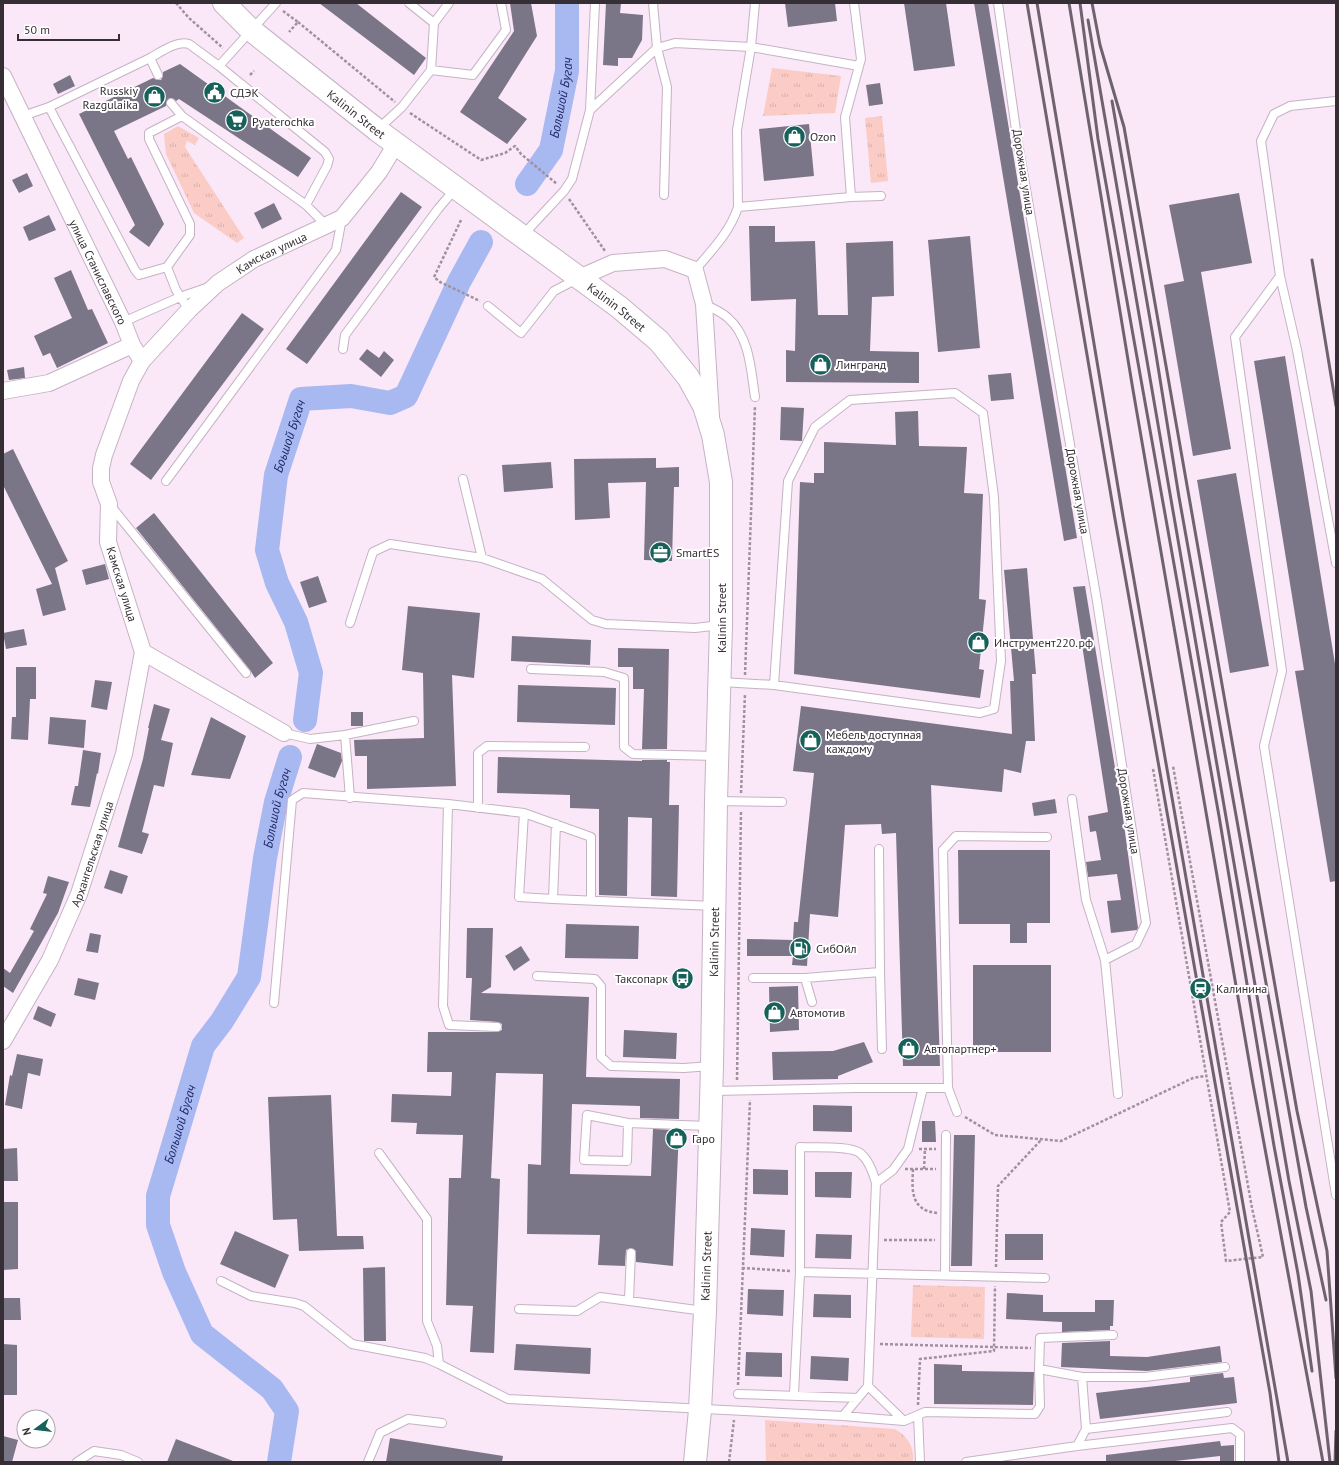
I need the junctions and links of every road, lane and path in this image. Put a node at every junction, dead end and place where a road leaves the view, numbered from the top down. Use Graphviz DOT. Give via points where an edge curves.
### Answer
graph roads {
  1 [pos="176,3"];
  2 [pos="224,3"];
  3 [pos="409,3"];
  4 [pos="449,3"];
  5 [pos="501,3"];
  6 [pos="595,3"];
  7 [pos="653,3"];
  8 [pos="755,3"];
  9 [pos="854,3"];
  10 [pos="998,3"];
  11 [pos="275,4"];
  12 [pos="298,22"];
  13 [pos="434,23"];
  14 [pos="251,30"];
  15 [pos="290,32"];
  16 [pos="751,47"];
  17 [pos="657,48"];
  18 [pos="229,53"];
  19 [pos="150,58"];
  20 [pos="219,66"];
  21 [pos="860,66"];
  22 [pos="431,70"];
  23 [pos="254,71"];
  24 [pos="158,75"];
  25 [pos="250,75"];
  26 [pos="3,76"];
  27 [pos="1336,101"];
  28 [pos="171,103"];
  29 [pos="49,107"];
  30 [pos="402,107"];
  31 [pos="590,110"];
  32 [pos="23,116"];
  33 [pos="182,116"];
  34 [pos="377,130"];
  35 [pos="396,144"];
  36 [pos="550,176"];
  37 [pos="455,189"];
  38 [pos="564,191"];
  39 [pos="664,195"];
  40 [pos="882,196"];
  41 [pos="851,197"];
  42 [pos="306,205"];
  43 [pos="738,207"];
  44 [pos="342,218"];
  45 [pos="461,220"];
  46 [pos="326,225"];
  47 [pos="521,237"];
  48 [pos="613,263"];
  49 [pos="167,267"];
  50 [pos="695,270"];
  51 [pos="1280,276"];
  52 [pos="579,278"];
  53 [pos="218,283"];
  54 [pos="180,297"];
  55 [pos="478,301"];
  56 [pos="704,304"];
  57 [pos="488,306"];
  58 [pos="190,310"];
  59 [pos="123,322"];
  60 [pos="132,345"];
  61 [pos="343,349"];
  62 [pos="142,362"];
  63 [pos="3,391"];
  64 [pos="755,397"];
  65 [pos="712,435"];
  66 [pos="463,479"];
  67 [pos="166,481"];
  68 [pos="109,504"];
  69 [pos="482,558"];
  70 [pos="1336,563"];
  71 [pos="350,623"];
  72 [pos="721,625"];
  73 [pos="143,652"];
  74 [pos="531,669"];
  75 [pos="246,673"];
  76 [pos="720,682"];
  77 [pos="745,683"];
  78 [pos="774,685"];
  79 [pos="414,721"];
  80 [pos="284,733"];
  81 [pos="345,735"];
  82 [pos="585,747"];
  83 [pos="717,756"];
  84 [pos="1173,766"];
  85 [pos="1152,769"];
  86 [pos="350,798"];
  87 [pos="1072,799"];
  88 [pos="716,801"];
  89 [pos="782,802"];
  90 [pos="448,804"];
  91 [pos="478,808"];
  92 [pos="524,813"];
  93 [pos="556,824"];
  94 [pos="1047,837"];
  95 [pos="879,849"];
  96 [pos="553,899"];
  97 [pos="591,900"];
  98 [pos="715,906"];
  99 [pos="740,909"];
  100 [pos="1105,960"];
  101 [pos="880,972"];
  102 [pos="537,976"];
  103 [pos="753,978"];
  104 [pos="805,978"];
  105 [pos="812,1002"];
  106 [pos="274,1003"];
  107 [pos="497,1027"];
  108 [pos="3,1042"];
  109 [pos="882,1049"];
  110 [pos="712,1066"];
  111 [pos="1205,1076"];
  112 [pos="923,1088"];
  113 [pos="948,1088"];
  114 [pos="736,1090"];
  115 [pos="750,1090"];
  116 [pos="711,1091"];
  117 [pos="1118,1094"];
  118 [pos="957,1112"];
  119 [pos="628,1123"];
  120 [pos="710,1126"];
  121 [pos="946,1135"];
  122 [pos="946,1148"];
  123 [pos="908,1149"];
  124 [pos="924,1149"];
  125 [pos="379,1153"];
  126 [pos="913,1169"];
  127 [pos="924,1169"];
  128 [pos="946,1169"];
  129 [pos="893,1170"];
  130 [pos="876,1183"];
  131 [pos="1336,1195"];
  132 [pos="946,1214"];
  133 [pos="874,1240"];
  134 [pos="945,1240"];
  135 [pos="631,1254"];
  136 [pos="742,1268"];
  137 [pos="800,1272"];
  138 [pos="872,1274"];
  139 [pos="945,1275"];
  140 [pos="1045,1278"];
  141 [pos="221,1281"];
  142 [pos="630,1300"];
  143 [pos="520,1309"];
  144 [pos="705,1311"];
  145 [pos="1113,1336"];
  146 [pos="869,1343"];
  147 [pos="1040,1348"];
  148 [pos="439,1364"];
  149 [pos="1225,1368"];
  150 [pos="1039,1369"];
  151 [pos="1082,1377"];
  152 [pos="868,1386"];
  153 [pos="738,1394"];
  154 [pos="794,1394"];
  155 [pos="858,1398"];
  156 [pos="700,1410"];
  157 [pos="735,1412"];
  158 [pos="1227,1412"];
  159 [pos="918,1415"];
  160 [pos="843,1416"];
  161 [pos="904,1421"];
  162 [pos="442,1423"];
  163 [pos="1086,1429"];
  164 [pos="1077,1446"];
  165 [pos="77,1462"];
  166 [pos="138,1462"];
  167 [pos="368,1462"];
  168 [pos="695,1462"];
  169 [pos="729,1462"];
  170 [pos="920,1462"];
  171 [pos="966,1462"];
  172 [pos="1240,1462"];
  1 -- 18 [label="path"];
  2 -- 14 [label="main road, Kalinin Street"];
  3 -- 13 [label="lane"];
  4 -- 13 [label="lane"];
  5 -- 22 [label="lane" via="506,30 473,75"];
  6 -- 31 [label="lane"];
  7 -- 17 [label="lane"];
  8 -- 16 [label="lane"];
  9 -- 21 [label="lane"];
  10 -- 100 [label="lane, Дорожная улица" via="1017,137 1097,601 1146,923 1136,944"];
  11 -- 12 [label="path"];
  11 -- 14 [label="lane"];
  12 -- 15 [label="path"];
  12 -- 30 [label="path"];
  13 -- 22 [label="lane"];
  14 -- 18 [label="lane"];
  14 -- 34 [label="main road, Kalinin Street"];
  16 -- 17 [label="lane" via="676,43"];
  16 -- 21 [label="lane"];
  16 -- 43 [label="lane" via="736,130"];
  17 -- 31 [label="lane"];
  17 -- 39 [label="lane" via="668,87"];
  18 -- 20 [label="lane"];
  19 -- 20 [label="lane" via="184,42"];
  19 -- 24 [label="lane"];
  19 -- 29 [label="lane"];
  20 -- 42 [label="lane" via="325,152 327,166"];
  21 -- 41 [label="lane" via="845,117"];
  22 -- 30 [label="lane"];
  23 -- 25 [label="path"];
  26 -- 32 [label="street, улица Станиславского"];
  27 -- 51 [label="lane" via="1290,106 1279,111 1274,114 1261,141"];
  28 -- 33 [label="lane"];
  29 -- 32 [label="lane"];
  29 -- 49 [label="lane" via="135,270 139,274"];
  30 -- 34 [label="lane"];
  30 -- 36 [label="path" via="481,160 505,153 515,146"];
  31 -- 38 [label="lane" via="572,179"];
  32 -- 59 [label="street, улица Станиславского"];
  33 -- 42 [label="lane"];
  33 -- 49 [label="lane" via="149,133 149,139 191,230"];
  34 -- 35 [label="main road, Kalinin Street"];
  35 -- 37 [label="main road, Kalinin Street"];
  35 -- 44 [label="street, Камская улица" via="379,172"];
  37 -- 47 [label="main road, Kalinin Street"];
  37 -- 61 [label="lane" via="345,335"];
  38 -- 47 [label="lane"];
  38 -- 48 [label="path"];
  40 -- 41 [label="lane"];
  41 -- 43 [label="lane"];
  42 -- 46 [label="lane"];
  43 -- 50 [label="lane" via="734,222 728,231"];
  44 -- 46 [label="street, Камская улица"];
  44 -- 67 [label="lane" via="336,250"];
  45 -- 55 [label="path" via="434,277"];
  46 -- 53 [label="street, Камская улица" via="254,260"];
  47 -- 52 [label="main road, Kalinin Street"];
  48 -- 50 [label="street" via="665,259"];
  48 -- 52 [label="street"];
  49 -- 54 [label="lane"];
  50 -- 56 [label="street"];
  51 -- 70 [label="lane" via="1297,350"];
  51 -- 131 [label="lane" via="1235,337 1282,671 1264,746"];
  52 -- 57 [label="lane" via="554,291 521,333"];
  52 -- 65 [label="main road, Kalinin Street" via="659,341 688,377 704,406"];
  53 -- 54 [label="lane"];
  53 -- 58 [label="street, Камская улица"];
  54 -- 58 [label="lane"];
  54 -- 59 [label="lane"];
  56 -- 64 [label="lane" via="728,318 740,333 749,356"];
  56 -- 65 [label="street"];
  58 -- 62 [label="street, Камская улица"];
  59 -- 60 [label="street, улица Станиславского"];
  60 -- 62 [label="street"];
  60 -- 63 [label="street" via="49,383"];
  62 -- 68 [label="street, Камская улица" via="131,381 104,455 101,482"];
  64 -- 77 [label="path"];
  65 -- 72 [label="main road, Kalinin Street" via="721,482"];
  66 -- 69 [label="lane"];
  68 -- 73 [label="street, Камская улица" via="108,542"];
  68 -- 75 [label="lane"];
  69 -- 71 [label="lane" via="390,544 373,552"];
  69 -- 72 [label="lane" via="542,579 592,620 606,624 695,628"];
  72 -- 76 [label="main road, Kalinin Street"];
  73 -- 80 [label="street"];
  73 -- 108 [label="street, Архангельская улица" via="124,754 79,894 50,960"];
  74 -- 83 [label="lane" via="604,672 624,678 624,747 633,754"];
  76 -- 77 [label="lane"];
  76 -- 83 [label="main road, Kalinin Street"];
  77 -- 78 [label="lane"];
  78 -- 78 [label="lane" via="980,713 994,709 1001,661 994,497 983,413 955,393 850,400 816,427 788,480"];
  79 -- 81 [label="lane"];
  80 -- 81 [label="lane" via="310,739"];
  81 -- 86 [label="lane"];
  82 -- 91 [label="lane" via="487,746 478,753"];
  83 -- 88 [label="main road, Kalinin Street"];
  84 -- 111 [label="path" via="1263,1257 1226,1261 1220,1222 1230,1212"];
  85 -- 111 [label="path"];
  86 -- 90 [label="lane"];
  86 -- 106 [label="lane" via="304,793 292,800"];
  87 -- 100 [label="lane" via="1086,900"];
  88 -- 89 [label="lane"];
  88 -- 98 [label="main road, Kalinin Street"];
  90 -- 91 [label="lane"];
  90 -- 107 [label="lane" via="443,1006 449,1025"];
  91 -- 92 [label="lane"];
  92 -- 93 [label="lane"];
  92 -- 96 [label="lane" via="519,897"];
  93 -- 96 [label="lane"];
  93 -- 97 [label="lane" via="591,837"];
  94 -- 113 [label="lane" via="956,836 943,850"];
  95 -- 101 [label="lane"];
  96 -- 97 [label="lane"];
  97 -- 98 [label="lane"];
  98 -- 110 [label="main road, Kalinin Street"];
  99 -- 114 [label="path"];
  100 -- 117 [label="lane"];
  101 -- 104 [label="lane"];
  101 -- 109 [label="lane"];
  102 -- 110 [label="lane" via="595,979 601,986 601,1057 611,1066"];
  103 -- 104 [label="lane"];
  104 -- 105 [label="lane"];
  110 -- 116 [label="main road, Kalinin Street"];
  111 -- 118 [label="path" via="1193,1078 1061,1140 995,1134"];
  112 -- 113 [label="lane"];
  112 -- 115 [label="lane"];
  112 -- 123 [label="lane"];
  113 -- 118 [label="lane"];
  114 -- 115 [label="lane"];
  114 -- 116 [label="lane"];
  115 -- 136 [label="path"];
  116 -- 120 [label="main road, Kalinin Street"];
  119 -- 119 [label="lane" via="627,1162 584,1160 587,1115"];
  119 -- 120 [label="lane"];
  120 -- 144 [label="main road, Kalinin Street"];
  121 -- 122 [label="lane"];
  122 -- 124 [label="path"];
  122 -- 128 [label="lane"];
  123 -- 124 [label="path"];
  123 -- 129 [label="lane"];
  124 -- 127 [label="path"];
  125 -- 148 [label="lane" via="427,1219 427,1321 437,1346"];
  126 -- 127 [label="path"];
  126 -- 129 [label="path"];
  126 -- 132 [label="path" via="912,1193 916,1201 930,1212"];
  127 -- 128 [label="path"];
  128 -- 132 [label="lane"];
  129 -- 130 [label="lane"];
  130 -- 133 [label="lane"];
  130 -- 137 [label="lane" via="872,1168 859,1152 849,1149 800,1147"];
  132 -- 134 [label="lane"];
  133 -- 134 [label="path"];
  133 -- 138 [label="lane"];
  134 -- 139 [label="lane"];
  135 -- 142 [label="lane"];
  136 -- 137 [label="path"];
  136 -- 153 [label="path"];
  137 -- 138 [label="lane"];
  137 -- 154 [label="lane"];
  138 -- 139 [label="lane"];
  138 -- 146 [label="lane"];
  139 -- 140 [label="lane"];
  141 -- 148 [label="lane" via="251,1296 304,1306 352,1344 425,1358"];
  142 -- 143 [label="lane" via="600,1297 577,1310"];
  142 -- 144 [label="lane"];
  144 -- 156 [label="main road, Kalinin Street"];
  145 -- 147 [label="lane" via="1040,1338"];
  146 -- 147 [label="path"];
  146 -- 152 [label="lane"];
  147 -- 150 [label="lane"];
  148 -- 156 [label="lane" via="508,1400"];
  149 -- 151 [label="lane" via="1145,1377"];
  150 -- 151 [label="lane"];
  150 -- 159 [label="lane" via="1040,1406 1035,1414 926,1412"];
  151 -- 163 [label="lane"];
  152 -- 155 [label="lane"];
  152 -- 161 [label="lane"];
  153 -- 154 [label="lane"];
  154 -- 155 [label="lane"];
  155 -- 160 [label="lane"];
  156 -- 157 [label="lane"];
  156 -- 168 [label="main road, Kalinin Street"];
  157 -- 160 [label="lane"];
  157 -- 169 [label="path"];
  158 -- 163 [label="lane"];
  159 -- 161 [label="lane"];
  159 -- 170 [label="lane"];
  160 -- 161 [label="lane"];
  162 -- 167 [label="lane" via="408,1419 380,1433"];
  163 -- 164 [label="lane"];
  164 -- 171 [label="lane"];
  164 -- 172 [label="lane" via="1232,1428 1240,1434"];
  165 -- 166 [label="lane" via="94,1451 121,1455"];
}
